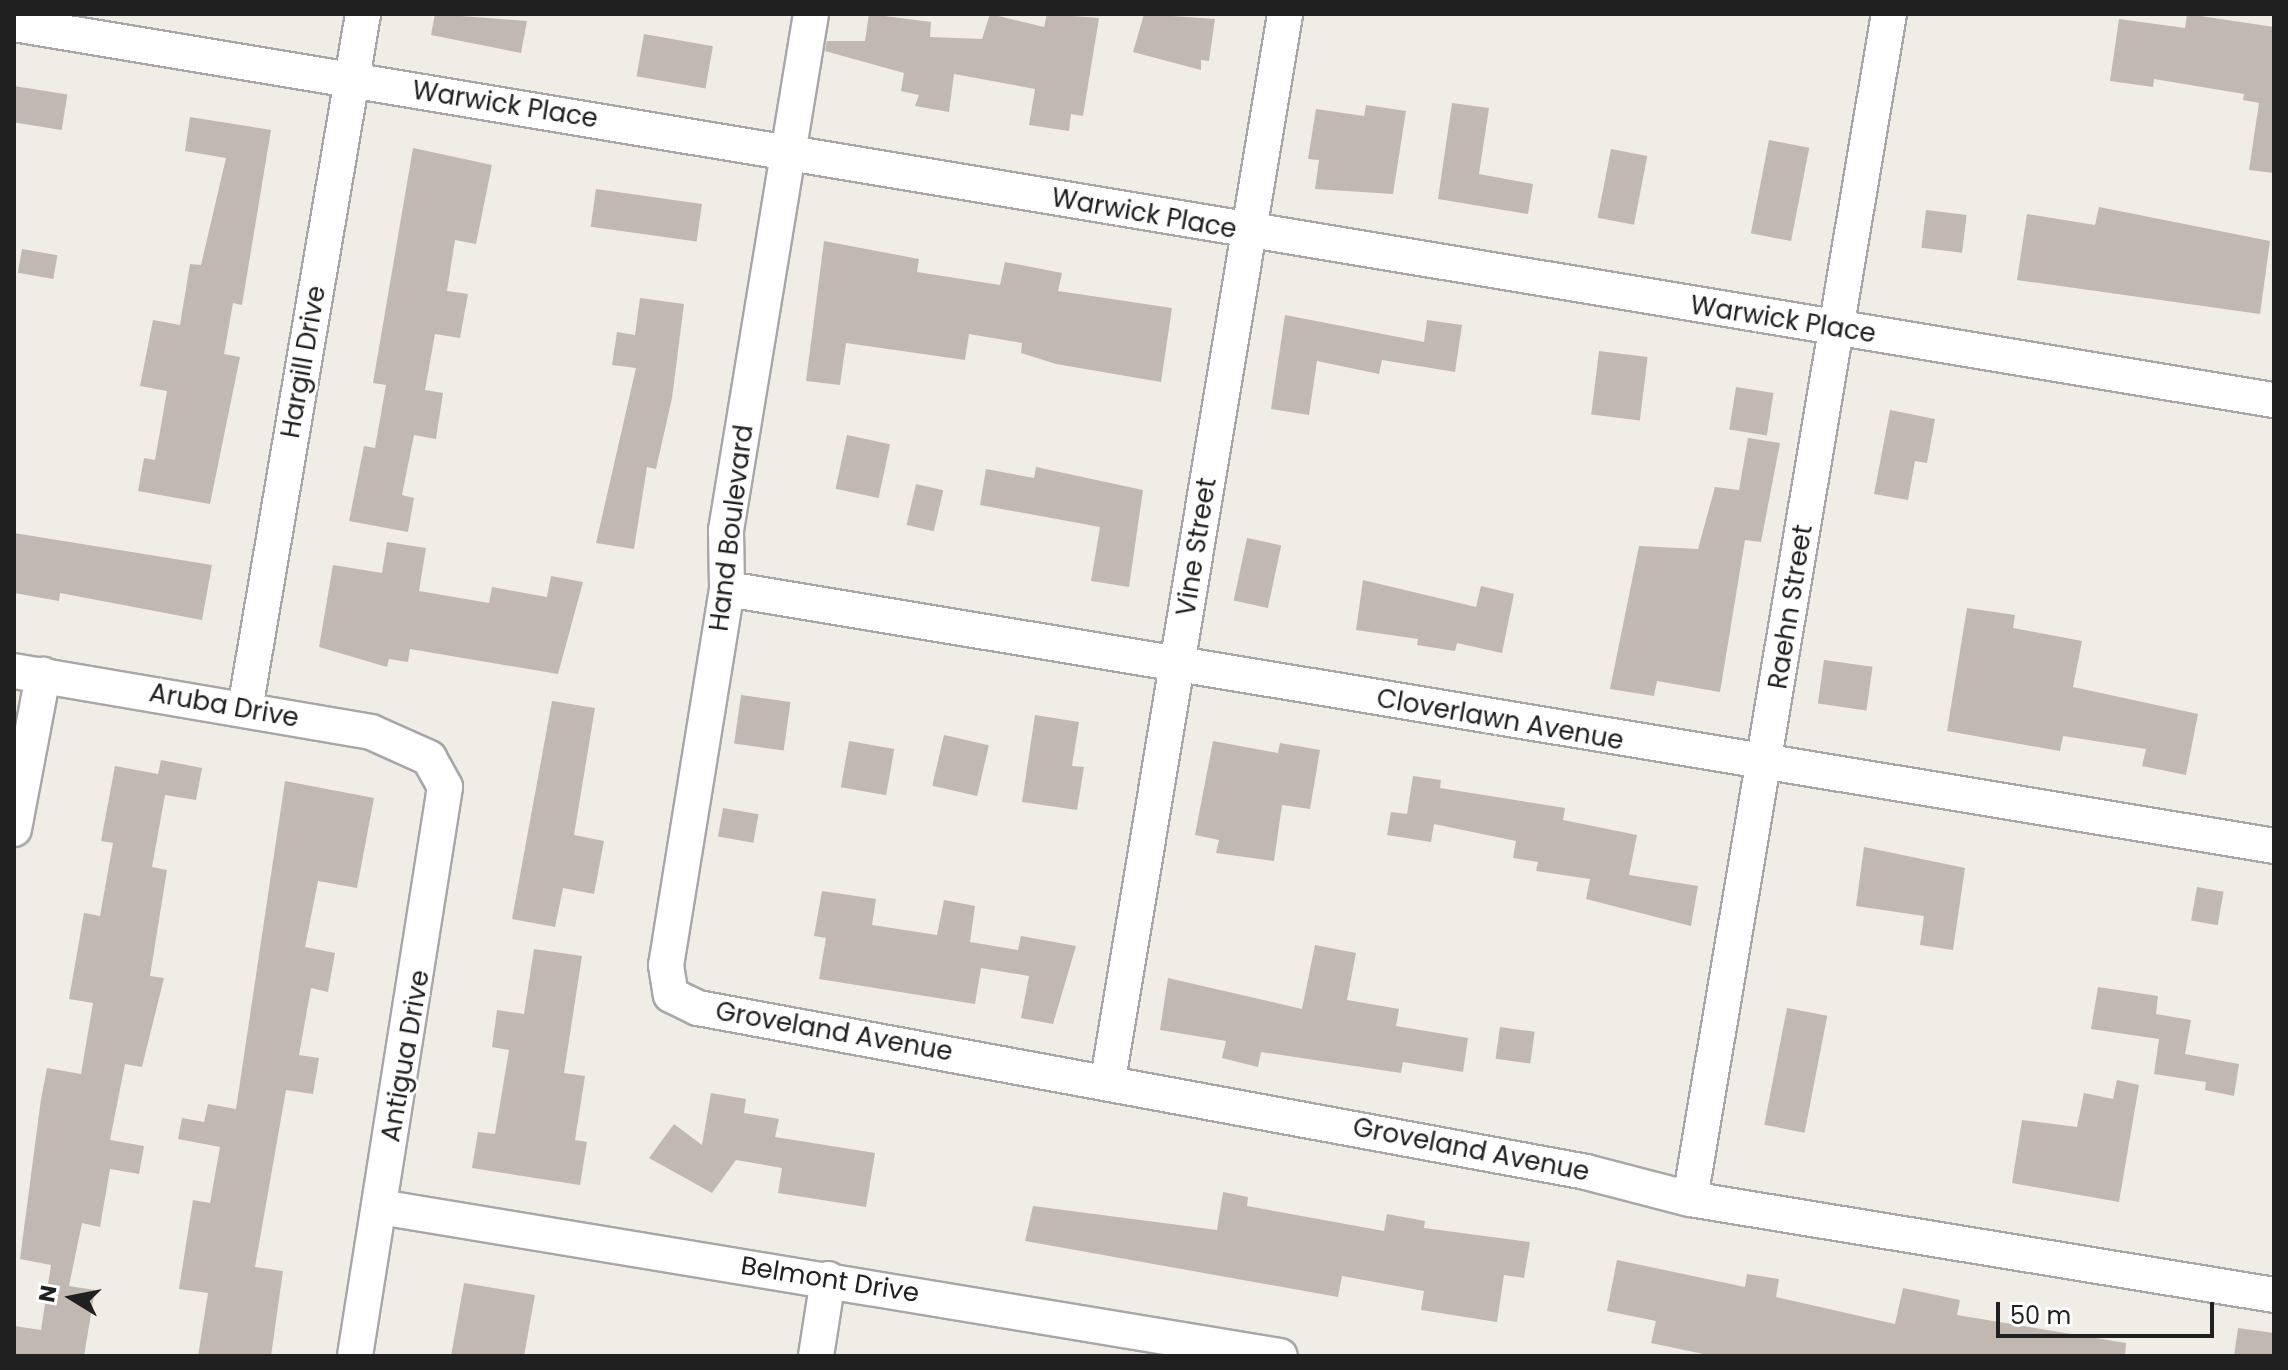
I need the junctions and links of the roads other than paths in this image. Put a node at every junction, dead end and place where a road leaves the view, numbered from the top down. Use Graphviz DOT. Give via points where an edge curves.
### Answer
graph roads {
  1 [pos="363,14"];
  2 [pos="811,14"];
  3 [pos="1285,14"];
  4 [pos="1889,14"];
  5 [pos="14,24"];
  6 [pos="352,81"];
  7 [pos="789,150"];
  8 [pos="1248,233"];
  9 [pos="1835,328"];
  10 [pos="2274,400"];
  11 [pos="727,589"];
  12 [pos="1178,666"];
  13 [pos="29,673"];
  14 [pos="245,709"];
  15 [pos="429,758"];
  16 [pos="1766,765"];
  17 [pos="14,829"];
  18 [pos="2274,846"];
  19 [pos="671,995"];
  20 [pos="1108,1080"];
  21 [pos="1690,1199"];
  22 [pos="380,1207"];
  23 [pos="828,1279"];
  24 [pos="2274,1295"];
  25 [pos="1194,1348"];
  26 [pos="355,1356"];
  27 [pos="816,1356"];
  28 [pos="1280,1356"];
  1 -- 6 [label="street, Hargill Drive"];
  2 -- 7 [label="street, Hand Boulevard"];
  3 -- 8 [label="street, Vine Street"];
  4 -- 9 [label="street, Raehn Street"];
  5 -- 6 [label="street, Warwick Place"];
  6 -- 7 [label="street, Warwick Place"];
  6 -- 14 [label="street, Hargill Drive"];
  7 -- 8 [label="street, Warwick Place"];
  7 -- 11 [label="street, Hand Boulevard" via="726,530"];
  8 -- 9 [label="street, Warwick Place"];
  8 -- 12 [label="street, Vine Street"];
  9 -- 10 [label="street, Warwick Place"];
  9 -- 16 [label="street, Raehn Street"];
  11 -- 12 [label="street, Cloverlawn Avenue"];
  11 -- 19 [label="street, Hand Boulevard" via="666,965"];
  12 -- 16 [label="street, Cloverlawn Avenue"];
  12 -- 20 [label="street, Vine Street"];
  13 -- 14 [label="street, Aruba Drive"];
  13 -- 17 [label="street"];
  14 -- 15 [label="street, Aruba Drive" via="371,732"];
  15 -- 22 [label="street, Antigua Drive" via="445,787 444,825"];
  16 -- 18 [label="street, Cloverlawn Avenue"];
  16 -- 21 [label="street, Raehn Street"];
  19 -- 20 [label="street, Groveland Avenue" via="698,1008"];
  20 -- 21 [label="street, Groveland Avenue" via="1586,1172"];
  21 -- 24 [label="street, Groveland Avenue"];
  22 -- 23 [label="street, Belmont Drive"];
  22 -- 26 [label="street, Antigua Drive"];
  23 -- 25 [label="street, Belmont Drive"];
  23 -- 27 [label="street"];
  25 -- 28 [label="street, Belmont Drive"];
}
